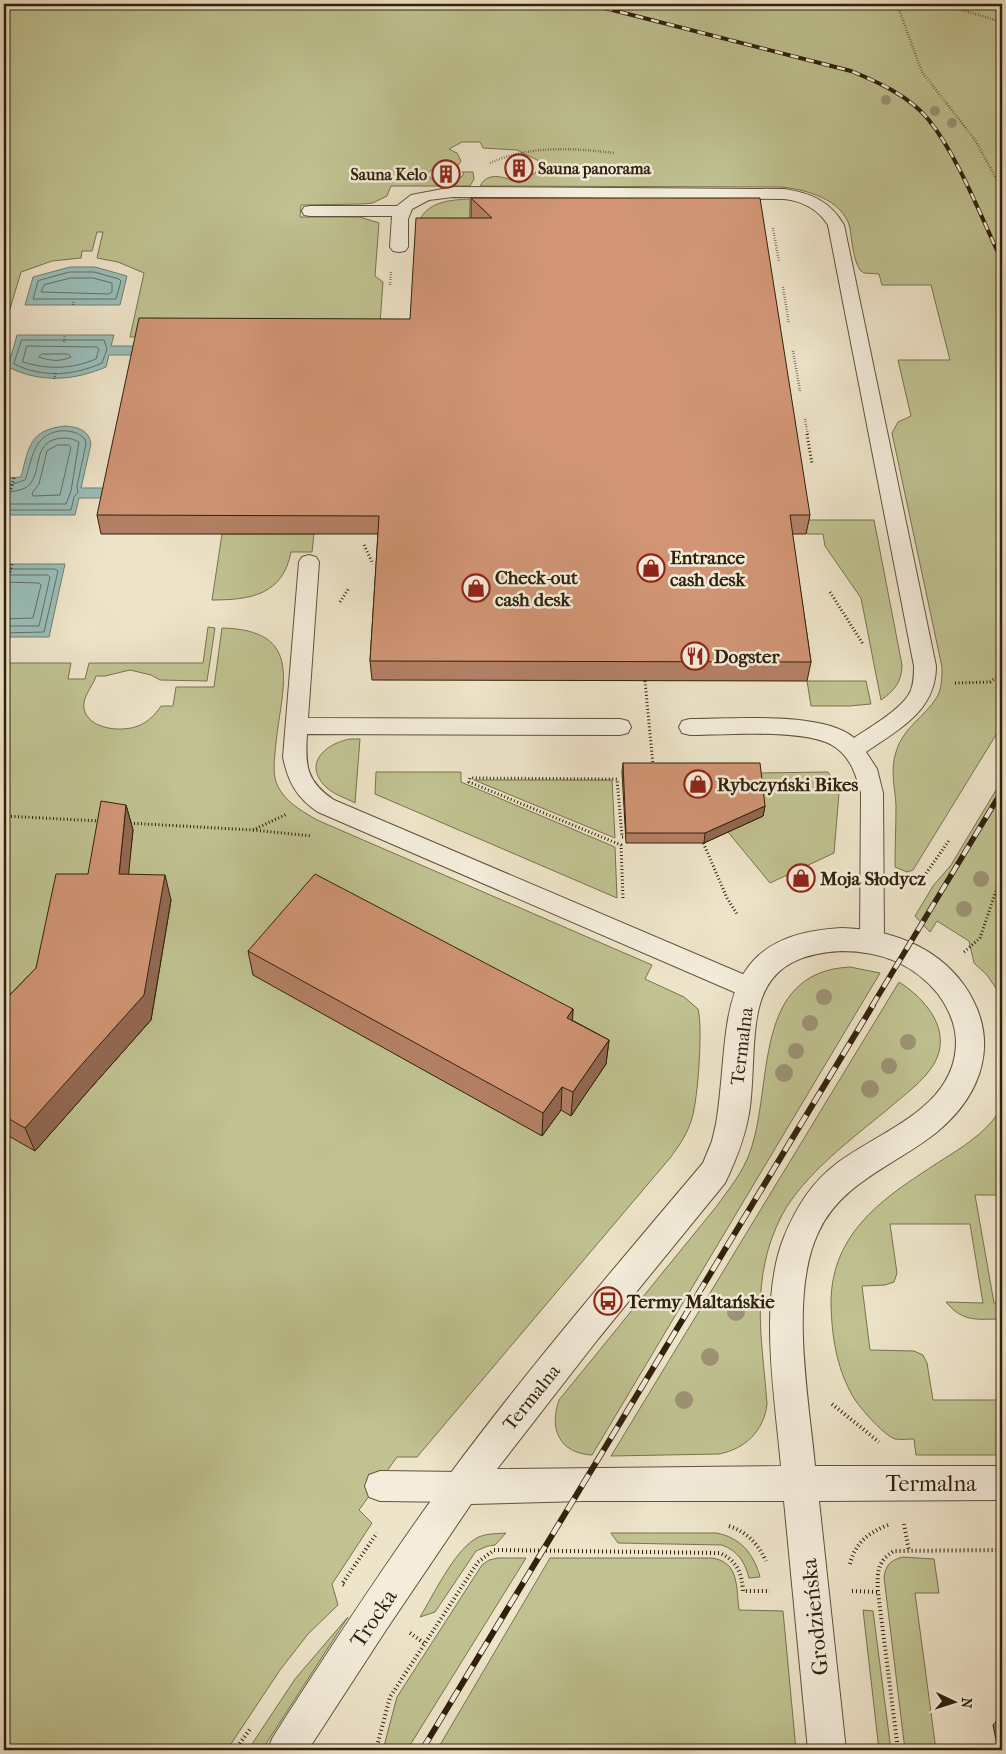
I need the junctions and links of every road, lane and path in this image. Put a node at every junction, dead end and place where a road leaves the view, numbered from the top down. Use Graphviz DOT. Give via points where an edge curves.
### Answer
graph roads {
  1 [pos="897,4"];
  2 [pos="942,4"];
  3 [pos="1002,22"];
  4 [pos="615,153"];
  5 [pos="486,167"];
  6 [pos="1002,189"];
  7 [pos="310,211"];
  8 [pos="401,211"];
  9 [pos="773,228"];
  10 [pos="399,247"];
  11 [pos="778,262"];
  12 [pos="783,288"];
  13 [pos="74,300"];
  14 [pos="73,305"];
  15 [pos="789,324"];
  16 [pos="65,335"];
  17 [pos="64,342"];
  18 [pos="793,351"];
  19 [pos="56,372"];
  20 [pos="54,379"];
  21 [pos="800,391"];
  22 [pos="804,419"];
  23 [pos="812,464"];
  24 [pos="14,478"];
  25 [pos="11,489"];
  26 [pos="364,545"];
  27 [pos="309,562"];
  28 [pos="12,564"];
  29 [pos="373,564"];
  30 [pos="10,572"];
  31 [pos="830,592"];
  32 [pos="864,644"];
  33 [pos="1002,674"];
  34 [pos="646,681"];
  35 [pos="950,683"];
  36 [pos="296,726"];
  37 [pos="620,727"];
  38 [pos="690,727"];
  39 [pos="852,750"];
  40 [pos="654,772"];
  41 [pos="314,798"];
  42 [pos="4,816"];
  43 [pos="104,821"];
  44 [pos="124,822"];
  45 [pos="253,830"];
  46 [pos="698,835"];
  47 [pos="316,836"];
  48 [pos="635,838"];
  49 [pos="950,839"];
  50 [pos="1002,873"];
  51 [pos="920,882"];
  52 [pos="623,900"];
  53 [pos="737,914"];
  54 [pos="872,942"];
  55 [pos="958,957"];
  56 [pos="750,988"];
  57 [pos="1002,1483"];
  58 [pos="799,1484"];
  59 [pos="380,1486"];
  60 [pos="462,1487"];
  61 [pos="720,1523"];
  62 [pos="892,1524"];
  63 [pos="898,1524"];
  64 [pos="914,1524"];
  65 [pos="1002,1550"];
  66 [pos="767,1565"];
  67 [pos="850,1566"];
  68 [pos="849,1583"];
  69 [pos="770,1584"];
  70 [pos="867,1592"];
  71 [pos="878,1592"];
  72 [pos="852,1600"];
  73 [pos="286,1750"];
  74 [pos="376,1750"];
  75 [pos="828,1750"];
  76 [pos="898,1750"];
  1 -- 6 [label="path" via="922,72 975,140"];
  2 -- 3 [label="path"];
  4 -- 5 [label="path" via="578,150 517,152"];
  7 -- 8 [label="lane"];
  8 -- 10 [label="lane"];
  8 -- 39 [label="lane" via="424,196 453,192 771,193 805,198 832,216 925,666 921,694 912,706"];
  9 -- 11 [label="path"];
  12 -- 15 [label="path"];
  13 -- 14 [label="path"];
  16 -- 17 [label="path"];
  18 -- 21 [label="path"];
  19 -- 20 [label="path"];
  22 -- 23 [label="path"];
  24 -- 25 [label="path"];
  26 -- 29 [label="path"];
  27 -- 36 [label="lane"];
  28 -- 30 [label="path"];
  31 -- 32 [label="path"];
  33 -- 35 [label="path" via="990,682"];
  34 -- 40 [label="path, bridge"];
  36 -- 37 [label="lane"];
  36 -- 41 [label="lane" via="294,757 300,782"];
  38 -- 39 [label="lane" via="798,728 830,734"];
  39 -- 54 [label="lane" via="866,769 872,793"];
  41 -- 45 [label="path"];
  41 -- 56 [label="lane" via="326,806"];
  42 -- 43 [label="path"];
  44 -- 45 [label="path"];
  45 -- 47 [label="path"];
  46 -- 53 [label="path"];
  48 -- 52 [label="path" via="622,837 617,779 470,778 469,782 621,845"];
  49 -- 51 [label="path"];
  50 -- 55 [label="path" via="980,938"];
  54 -- 56 [label="street, Termalna" via="827,940 793,950 770,962"];
  54 -- 58 [label="street, Termalna" via="905,952 941,977 956,994 965,1014 971,1054 962,1082 942,1109 837,1182 819,1201 805,1228 792,1263 786,1308"];
  56 -- 60 [label="street, Termalna" via="742,1019 730,1133 722,1160"];
  57 -- 58 [label="street, Termalna"];
  58 -- 60 [label="street, Termalna"];
  58 -- 75 [label="street, Grodzieńska"];
  59 -- 60 [label="lane"];
  60 -- 73 [label="street, Trocka"];
  61 -- 66 [label="path" via="744,1532 756,1542"];
  62 -- 67 [label="path" via="871,1531 859,1541"];
  63 -- 64 [label="path"];
  65 -- 71 [label="path" via="894,1551 886,1555 877,1570"];
  68 -- 72 [label="path"];
  69 -- 74 [label="path" via="771,1591 743,1591 742,1574 737,1564 720,1553 494,1550 478,1562 390,1697"];
  70 -- 71 [label="path"];
  71 -- 76 [label="path"];
}
